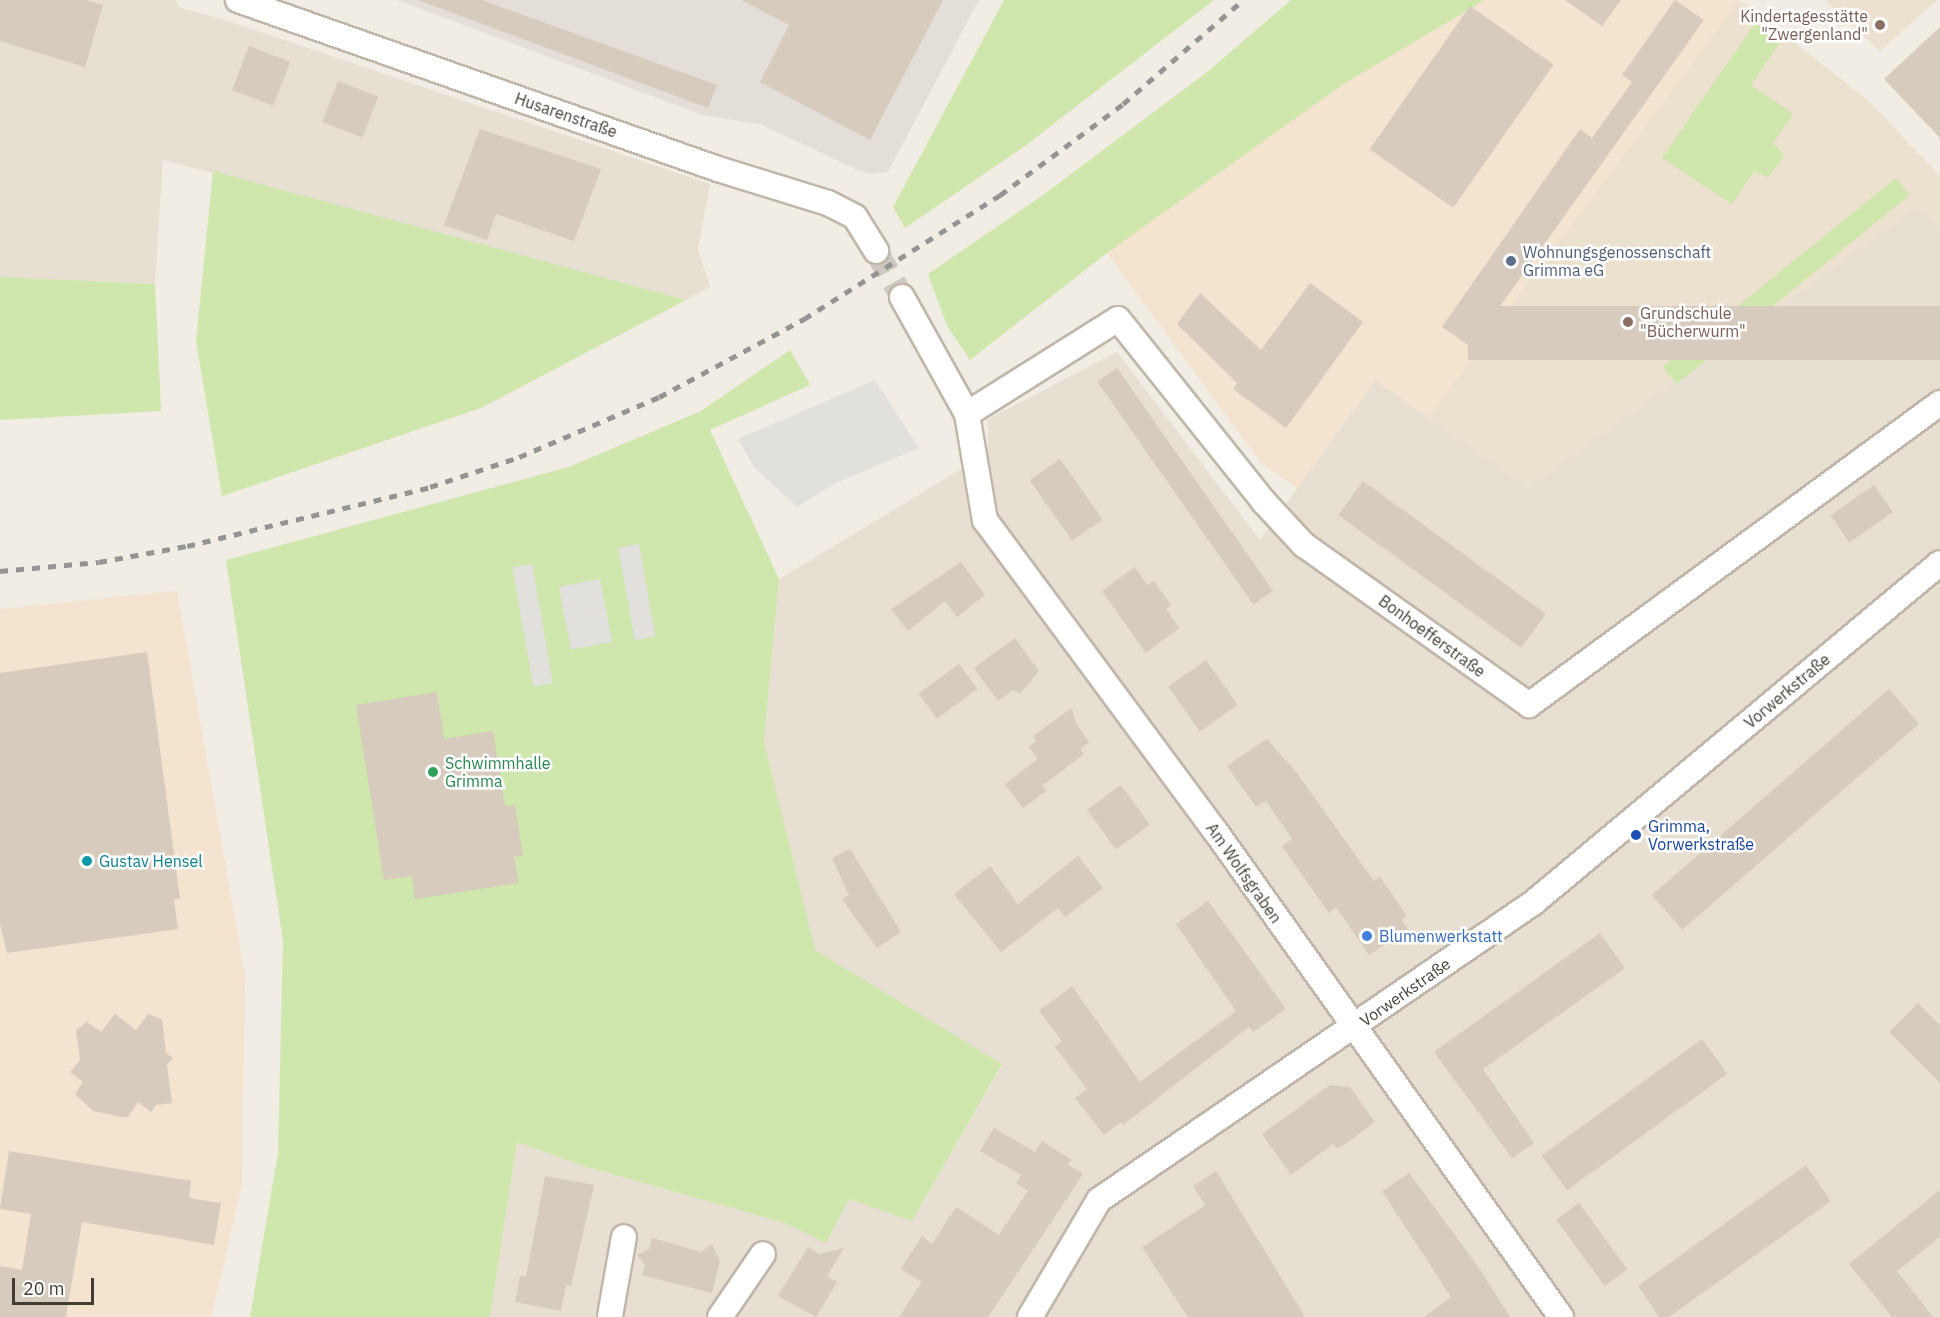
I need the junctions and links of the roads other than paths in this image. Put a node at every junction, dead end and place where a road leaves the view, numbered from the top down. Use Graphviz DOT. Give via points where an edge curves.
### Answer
graph roads {
  1 [pos="238,0"];
  2 [pos="876,251"];
  3 [pos="902,297"];
  4 [pos="1940,403"];
  5 [pos="967,414"];
  6 [pos="1939,564"];
  7 [pos="1354,1028"];
  8 [pos="624,1237"];
  9 [pos="763,1254"];
  10 [pos="612,1317"];
  11 [pos="720,1317"];
  12 [pos="1030,1317"];
  13 [pos="1561,1317"];
  1 -- 2 [label="street, Husarenstraße" via="718,169 828,203 855,217"];
  3 -- 5 [label="street"];
  4 -- 5 [label="street, Bonhoefferstraße" via="1528,705 1304,545 1263,502 1118,319"];
  5 -- 7 [label="street, Am Wolfsgraben" via="986,520"];
  6 -- 7 [label="street, Vorwerkstraße" via="1533,903"];
  7 -- 12 [label="street, Vorwerkstraße" via="1099,1200"];
  7 -- 13 [label="street, Am Wolfsgraben"];
  8 -- 10 [label="street"];
  9 -- 11 [label="street"];
}
